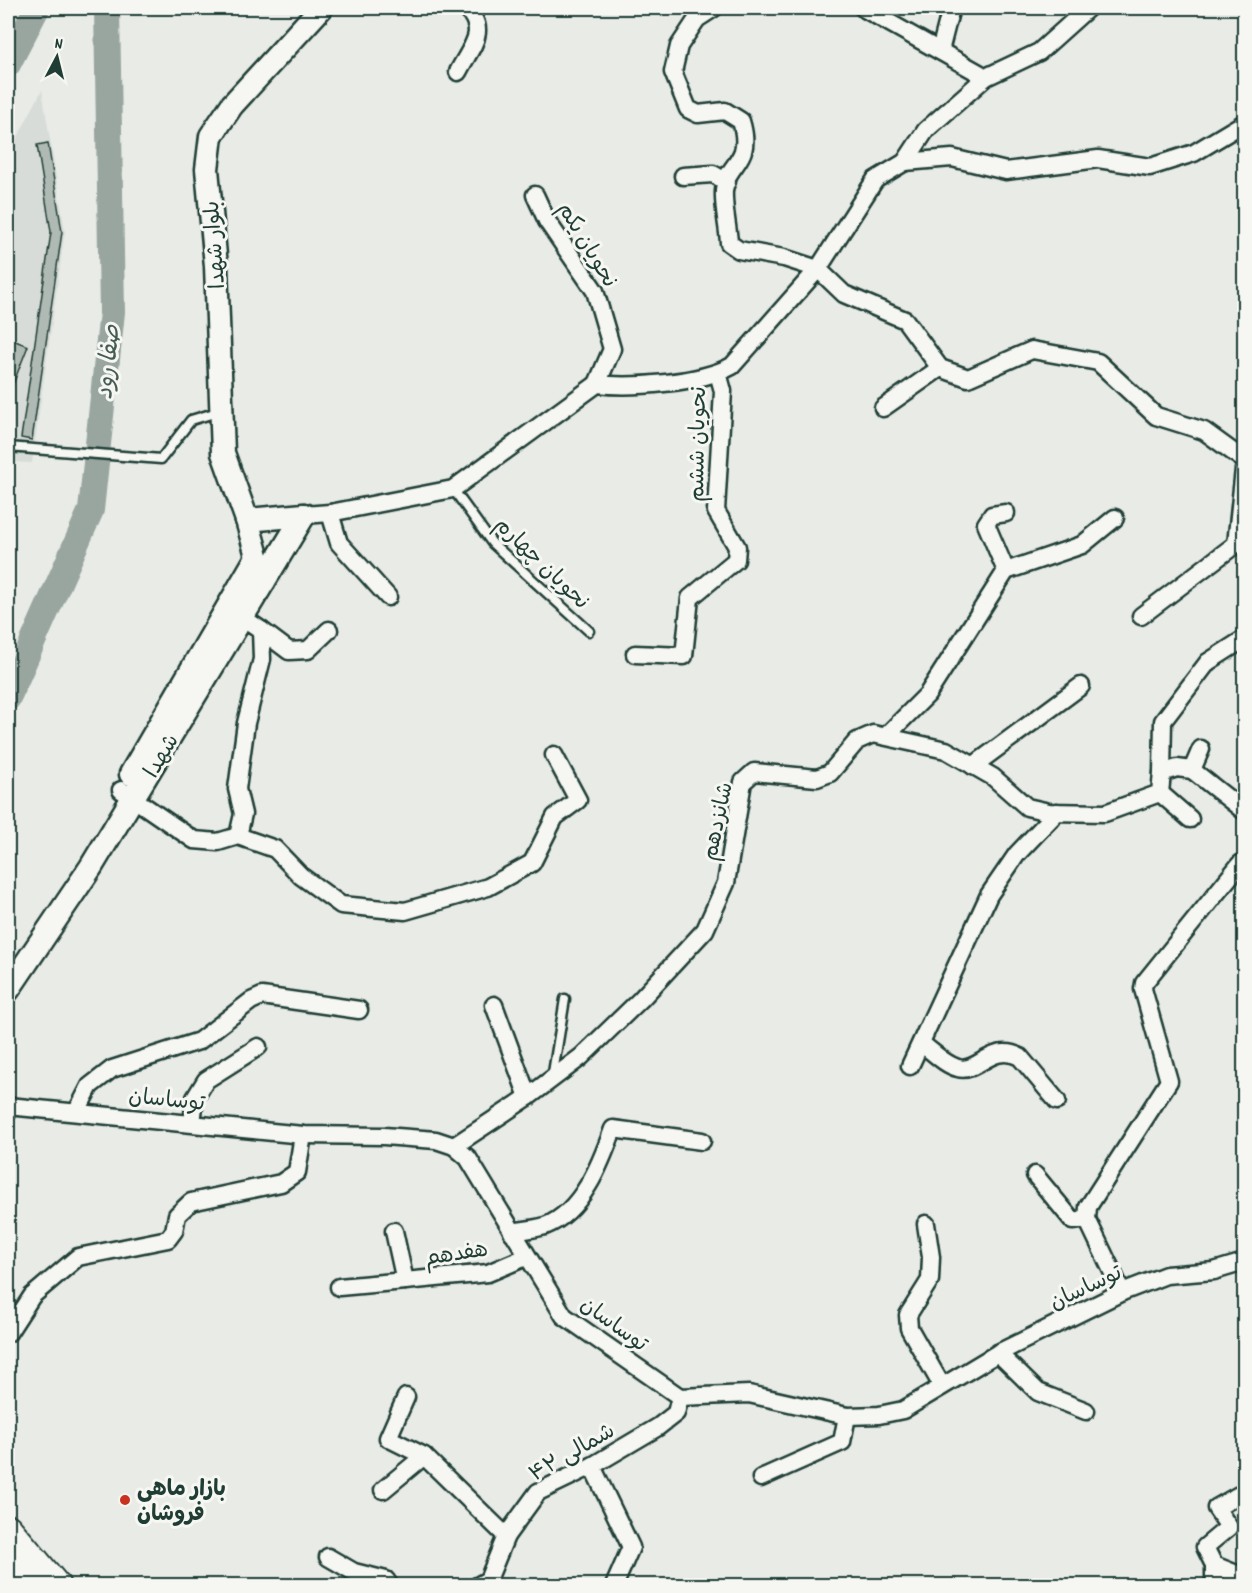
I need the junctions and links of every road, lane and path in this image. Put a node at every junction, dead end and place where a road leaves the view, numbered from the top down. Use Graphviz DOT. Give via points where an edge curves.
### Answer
graph roads {
  1 [pos="321,8"];
  2 [pos="466,8"];
  3 [pos="714,8"];
  4 [pos="863,8"];
  5 [pos="951,8"];
  6 [pos="1088,8"];
  7 [pos="940,51"];
  8 [pos="458,72"];
  9 [pos="986,77"];
  10 [pos="1244,124"];
  11 [pos="905,162"];
  12 [pos="683,176"];
  13 [pos="727,182"];
  14 [pos="535,195"];
  15 [pos="818,269"];
  16 [pos="940,368"];
  17 [pos="718,373"];
  18 [pos="597,384"];
  19 [pos="883,408"];
  20 [pos="221,411"];
  21 [pos="8,447"];
  22 [pos="1245,460"];
  23 [pos="1245,469"];
  24 [pos="453,489"];
  25 [pos="330,513"];
  26 [pos="1006,513"];
  27 [pos="304,515"];
  28 [pos="1115,518"];
  29 [pos="248,520"];
  30 [pos="257,557"];
  31 [pos="1006,571"];
  32 [pos="264,581"];
  33 [pos="388,597"];
  34 [pos="1141,616"];
  35 [pos="242,617"];
  36 [pos="261,630"];
  37 [pos="329,630"];
  38 [pos="589,631"];
  39 [pos="1245,639"];
  40 [pos="636,654"];
  41 [pos="1081,686"];
  42 [pos="887,735"];
  43 [pos="1201,749"];
  44 [pos="554,755"];
  45 [pos="973,766"];
  46 [pos="1191,770"];
  47 [pos="1162,773"];
  48 [pos="128,794"];
  49 [pos="1160,794"];
  50 [pos="1244,811"];
  51 [pos="1058,812"];
  52 [pos="1190,819"];
  53 [pos="238,836"];
  54 [pos="1240,864"];
  55 [pos="8,963"];
  56 [pos="8,990"];
  57 [pos="565,999"];
  58 [pos="494,1005"];
  59 [pos="359,1010"];
  60 [pos="922,1044"];
  61 [pos="258,1047"];
  62 [pos="910,1066"];
  63 [pos="551,1079"];
  64 [pos="528,1097"];
  65 [pos="1057,1101"];
  66 [pos="8,1106"];
  67 [pos="77,1111"];
  68 [pos="192,1123"];
  69 [pos="303,1135"];
  70 [pos="702,1141"];
  71 [pos="454,1146"];
  72 [pos="1035,1175"];
  73 [pos="1087,1219"];
  74 [pos="926,1224"];
  75 [pos="394,1231"];
  76 [pos="512,1232"];
  77 [pos="526,1257"];
  78 [pos="1245,1262"];
  79 [pos="405,1281"];
  80 [pos="339,1287"];
  81 [pos="1122,1293"];
  82 [pos="8,1333"];
  83 [pos="998,1353"];
  84 [pos="942,1386"];
  85 [pos="406,1397"];
  86 [pos="680,1397"];
  87 [pos="1086,1411"];
  88 [pos="847,1416"];
  89 [pos="423,1456"];
  90 [pos="592,1466"];
  91 [pos="761,1478"];
  92 [pos="383,1490"];
  93 [pos="1245,1492"];
  94 [pos="8,1528"];
  95 [pos="506,1536"];
  96 [pos="8,1556"];
  97 [pos="328,1557"];
  98 [pos="1214,1565"];
  99 [pos="1245,1577"];
  100 [pos="32,1586"];
  101 [pos="57,1586"];
  102 [pos="390,1586"];
  103 [pos="477,1586"];
  104 [pos="614,1586"];
  105 [pos="1214,1586"];
  1 -- 20 [label="main road, بلوار شهدا" via="232,105 211,136 207,169 216,266"];
  2 -- 8 [label="street" via="477,20 479,29"];
  3 -- 13 [label="street" via="697,19 679,46 673,72 688,109 698,114 725,111 741,121 746,138 743,156"];
  4 -- 7 [label="street"];
  5 -- 7 [label="street"];
  6 -- 9 [label="street" via="1039,52"];
  7 -- 9 [label="street"];
  9 -- 11 [label="street" via="926,130"];
  10 -- 11 [label="street" via="1194,153 1150,167 1098,159 1006,171 952,158"];
  11 -- 15 [label="street" via="875,180"];
  12 -- 13 [label="street" via="713,174"];
  13 -- 15 [label="street" via="724,189 729,243 739,250"];
  14 -- 18 [label="street, نحویان یکم" via="547,221 595,291 612,350"];
  15 -- 16 [label="street" via="844,294 905,320"];
  15 -- 17 [label="street" via="732,366"];
  16 -- 19 [label="street"];
  16 -- 22 [label="street" via="968,378 1032,350 1098,362 1156,417 1204,431"];
  17 -- 18 [label="street" via="626,387"];
  17 -- 40 [label="street, نحویان ششم" via="723,391 716,511 737,547 735,560 690,598 684,656"];
  18 -- 24 [label="street"];
  20 -- 21 [label="lane" via="190,420 161,459"];
  20 -- 29 [label="main road, بلوار شهدا" via="223,453"];
  23 -- 34 [label="street" via="1236,544"];
  24 -- 25 [label="street"];
  24 -- 38 [label="lane, نحویان چهارم" via="492,543"];
  25 -- 27 [label="street"];
  25 -- 33 [label="street" via="339,543"];
  26 -- 31 [label="street" via="992,515 987,524"];
  27 -- 29 [label="main road"];
  27 -- 32 [label="main road, شهدا"];
  28 -- 31 [label="street" via="1082,545"];
  29 -- 30 [label="main road, بلوار شهدا"];
  30 -- 32 [label="main road, بلوار شهدا"];
  30 -- 48 [label="main road, شهدا"];
  31 -- 42 [label="street" via="927,695"];
  32 -- 35 [label="main road, شهدا"];
  35 -- 36 [label="street"];
  35 -- 48 [label="main road, شهدا"];
  36 -- 37 [label="street" via="289,651 308,650"];
  36 -- 53 [label="street" via="262,659 246,723 237,789 243,814"];
  39 -- 47 [label="street" via="1208,662 1163,721"];
  41 -- 45 [label="street"];
  42 -- 45 [label="street, شانزدهم" via="946,750"];
  42 -- 63 [label="street, شانزدهم" via="873,734 857,741 830,772 817,778 754,772 743,782 726,883 705,930 641,999 581,1057"];
  43 -- 46 [label="street"];
  44 -- 53 [label="street" via="578,800 555,817 532,863 488,887 405,911 341,905 301,876 275,849"];
  45 -- 51 [label="street, شانزدهم" via="993,777 1027,807"];
  46 -- 47 [label="street" via="1176,768"];
  46 -- 50 [label="street"];
  47 -- 49 [label="street"];
  48 -- 53 [label="street" via="194,840 218,842"];
  48 -- 55 [label="main road, شهدا" via="78,859"];
  48 -- 56 [label="main road, شهدا"];
  49 -- 51 [label="street, شانزدهم" via="1105,813"];
  49 -- 52 [label="street"];
  51 -- 60 [label="street" via="1017,855 989,895"];
  54 -- 73 [label="street" via="1144,983 1169,1081 1088,1207"];
  57 -- 63 [label="lane"];
  58 -- 64 [label="street"];
  59 -- 67 [label="street" via="262,996 199,1041 112,1069 90,1086"];
  60 -- 62 [label="street"];
  60 -- 65 [label="street" via="963,1069 1005,1051 1012,1053 1020,1057"];
  61 -- 68 [label="street" via="206,1080 195,1098"];
  63 -- 64 [label="street, شانزدهم"];
  64 -- 71 [label="street, شانزدهم"];
  66 -- 67 [label="street, توساسان"];
  67 -- 68 [label="street, توساسان"];
  68 -- 69 [label="street, توساسان"];
  69 -- 71 [label="street, توساسان" via="384,1136 436,1140"];
  69 -- 82 [label="street" via="297,1172 281,1183 191,1202 177,1215 168,1239 78,1257 32,1296"];
  70 -- 76 [label="street" via="613,1129 602,1161 569,1211 545,1226"];
  71 -- 76 [label="street, توساسان" via="468,1158"];
  72 -- 73 [label="street" via="1073,1221"];
  73 -- 81 [label="street"];
  74 -- 84 [label="street" via="930,1280 908,1315 909,1328"];
  75 -- 79 [label="street, هفدهم"];
  76 -- 77 [label="street, توساسان"];
  77 -- 79 [label="street, هفدهم" via="488,1273"];
  77 -- 86 [label="street, توساسان" via="564,1316"];
  78 -- 81 [label="street, توساسان" via="1214,1271 1166,1275"];
  79 -- 80 [label="street"];
  81 -- 83 [label="street, توساسان"];
  83 -- 84 [label="street, توساسان"];
  83 -- 87 [label="street" via="1038,1392"];
  84 -- 88 [label="street, توساسان" via="903,1410"];
  85 -- 89 [label="street" via="388,1438"];
  86 -- 88 [label="street, توساسان" via="749,1394"];
  86 -- 90 [label="street, شمالی ۴۲" via="676,1413"];
  88 -- 91 [label="street" via="842,1442"];
  89 -- 92 [label="street"];
  89 -- 95 [label="street"];
  90 -- 95 [label="street, شمالی ۴۲" via="538,1492"];
  90 -- 104 [label="street" via="631,1547"];
  93 -- 98 [label="street" via="1216,1508 1230,1527 1205,1547"];
  94 -- 101 [label="main road"];
  95 -- 103 [label="street, شمالی ۴۲" via="488,1580"];
  96 -- 100 [label="main road"];
  97 -- 102 [label="street" via="354,1572 386,1580"];
  98 -- 99 [label="street"];
  98 -- 105 [label="street"];
}
